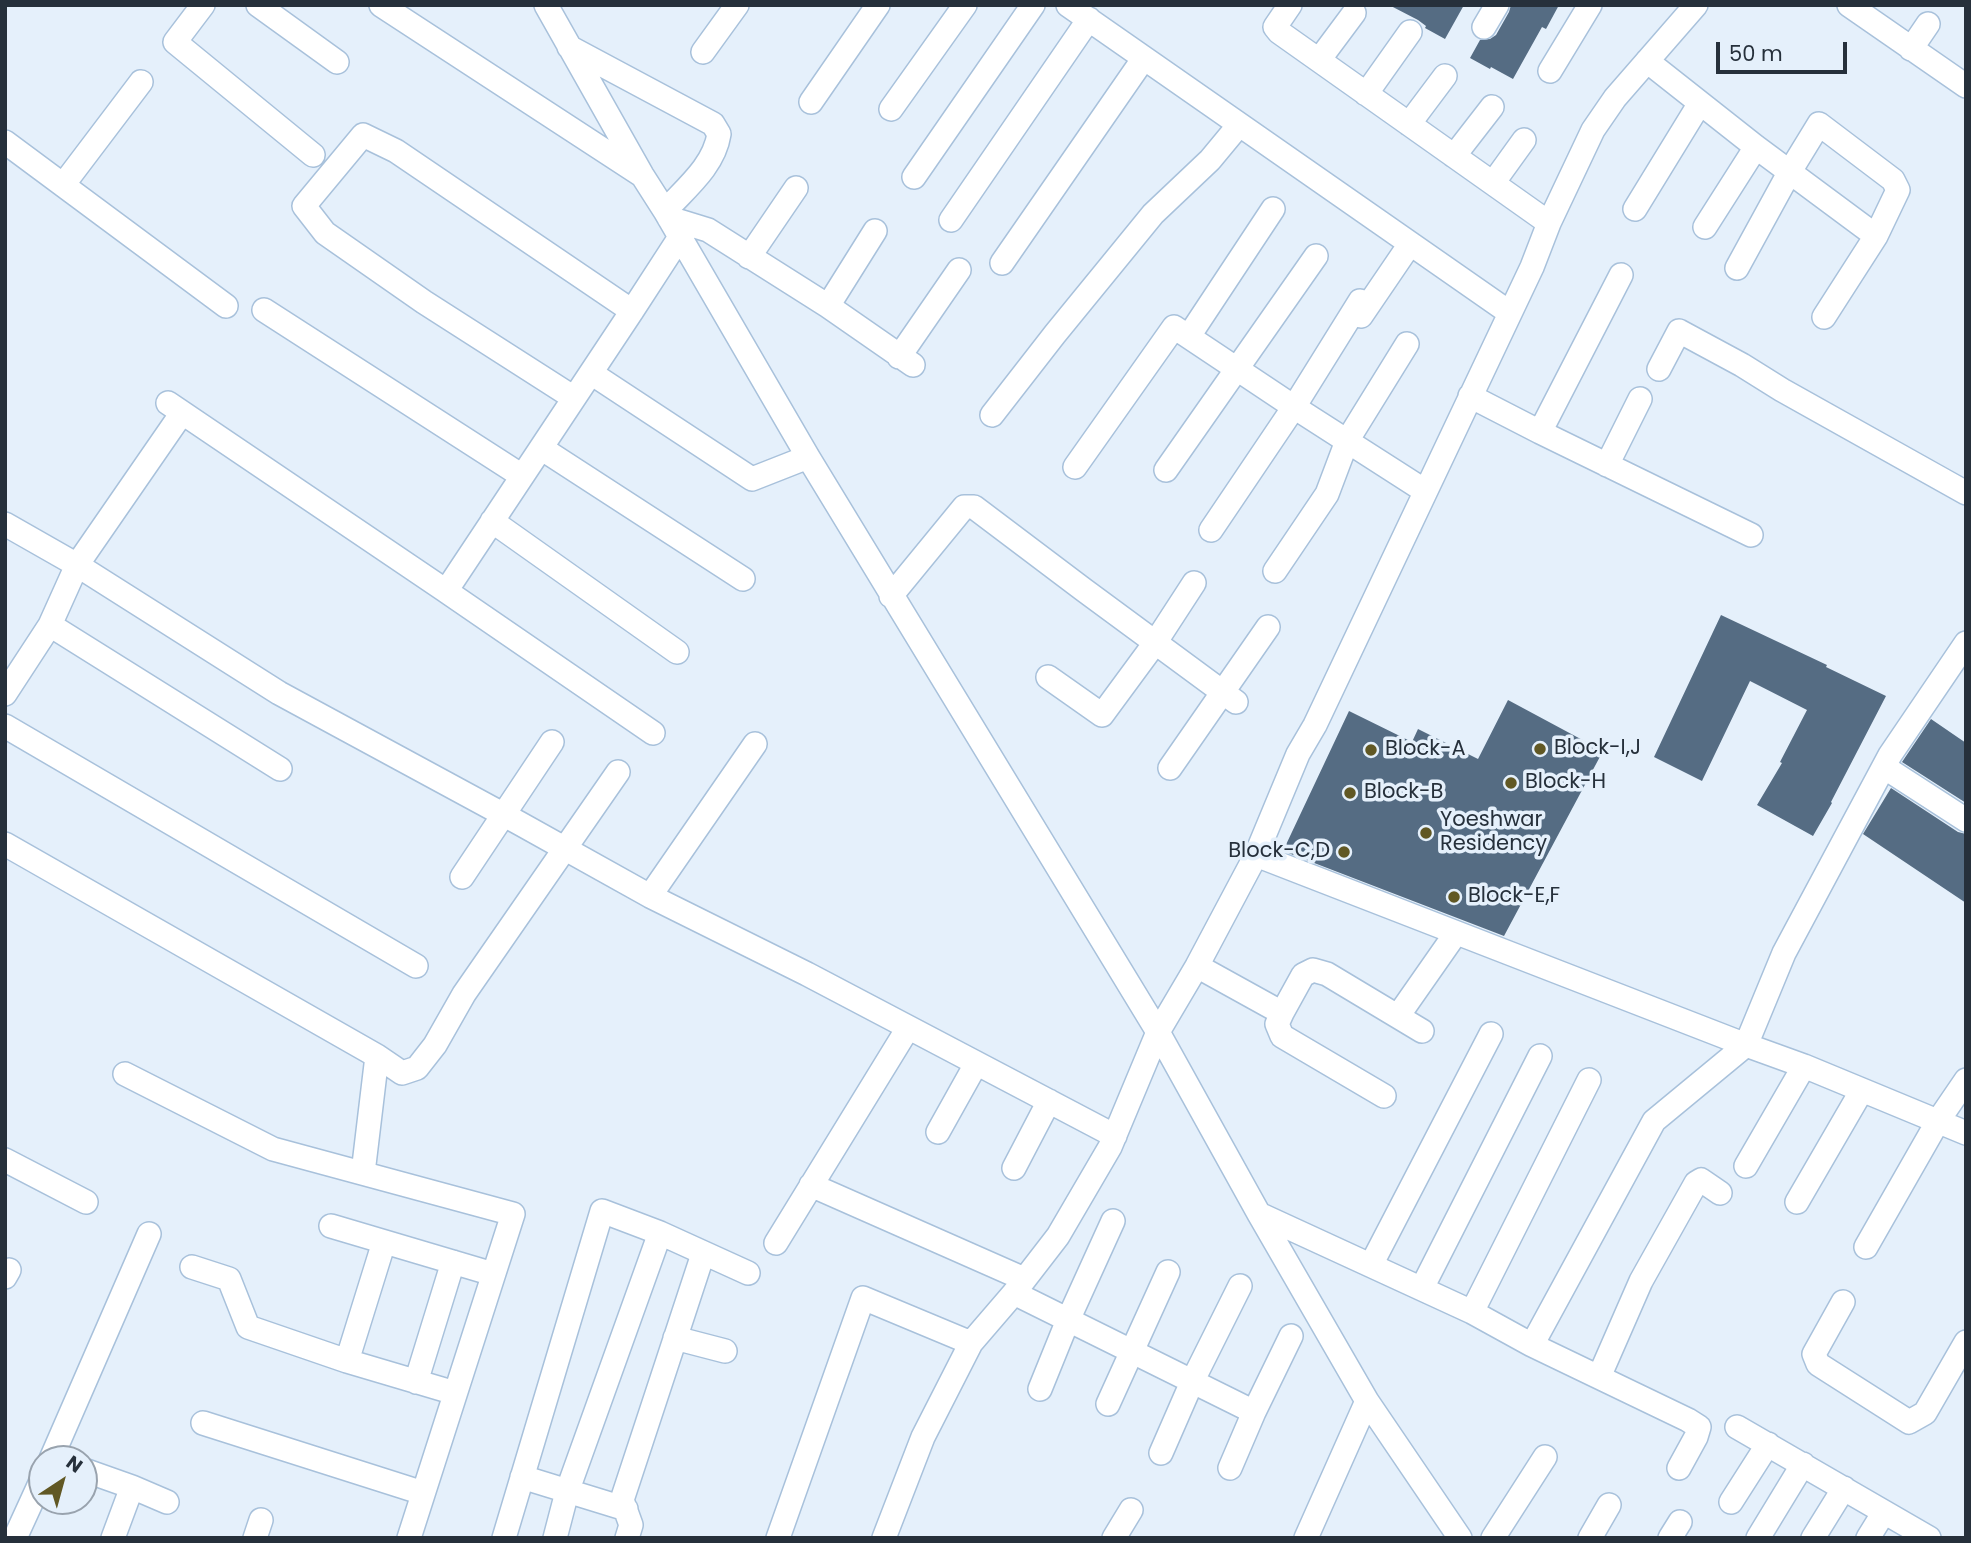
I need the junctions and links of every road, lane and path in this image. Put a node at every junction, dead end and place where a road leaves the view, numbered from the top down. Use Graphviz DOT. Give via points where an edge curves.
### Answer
graph roads {
  1 [pos="203,5"];
  2 [pos="258,5"];
  3 [pos="381,5"];
  4 [pos="546,5"];
  5 [pos="737,5"];
  6 [pos="878,5"];
  7 [pos="965,5"];
  8 [pos="1033,5"];
  9 [pos="1068,5"];
  10 [pos="1290,5"];
  11 [pos="1497,5"];
  12 [pos="1590,5"];
  13 [pos="1696,5"];
  14 [pos="1849,5"];
  15 [pos="1354,13"];
  16 [pos="1089,19"];
  17 [pos="1928,24"];
  18 [pos="1483,27"];
  19 [pos="1410,32"];
  20 [pos="569,47"];
  21 [pos="1911,49"];
  22 [pos="703,52"];
  23 [pos="1144,58"];
  24 [pos="1319,61"];
  25 [pos="1647,61"];
  26 [pos="337,62"];
  27 [pos="1550,71"];
  28 [pos="1445,76"];
  29 [pos="141,82"];
  30 [pos="1966,86"];
  31 [pos="1366,94"];
  32 [pos="811,102"];
  33 [pos="1700,103"];
  34 [pos="1492,107"];
  35 [pos="891,109"];
  36 [pos="1409,124"];
  37 [pos="1239,125"];
  38 [pos="1524,140"];
  39 [pos="5,142"];
  40 [pos="1756,148"];
  41 [pos="313,155"];
  42 [pos="1454,156"];
  43 [pos="1789,173"];
  44 [pos="642,175"];
  45 [pos="914,177"];
  46 [pos="1493,183"];
  47 [pos="63,185"];
  48 [pos="796,188"];
  49 [pos="1273,209"];
  50 [pos="1635,209"];
  51 [pos="951,220"];
  52 [pos="672,222"];
  53 [pos="1549,223"];
  54 [pos="1705,227"];
  55 [pos="875,231"];
  56 [pos="1876,236"];
  57 [pos="1410,244"];
  58 [pos="1315,256"];
  59 [pos="749,257"];
  60 [pos="1002,263"];
  61 [pos="1737,268"];
  62 [pos="959,270"];
  63 [pos="1621,275"];
  64 [pos="226,306"];
  65 [pos="828,306"];
  66 [pos="264,310"];
  67 [pos="632,312"];
  68 [pos="1510,313"];
  69 [pos="1824,317"];
  70 [pos="1189,336"];
  71 [pos="1407,344"];
  72 [pos="1237,368"];
  73 [pos="1659,369"];
  74 [pos="591,373"];
  75 [pos="1470,396"];
  76 [pos="574,398"];
  77 [pos="1640,398"];
  78 [pos="1294,407"];
  79 [pos="992,415"];
  80 [pos="1541,432"];
  81 [pos="1347,441"];
  82 [pos="541,448"];
  83 [pos="808,457"];
  84 [pos="1607,464"];
  85 [pos="1075,467"];
  86 [pos="1166,470"];
  87 [pos="522,476"];
  88 [pos="1425,491"];
  89 [pos="1966,493"];
  90 [pos="492,522"];
  91 [pos="5,524"];
  92 [pos="1211,530"];
  93 [pos="1751,535"];
  94 [pos="77,565"];
  95 [pos="1275,571"];
  96 [pos="743,579"];
  97 [pos="1194,583"];
  98 [pos="446,591"];
  99 [pos="891,596"];
  100 [pos="50,625"];
  101 [pos="1268,627"];
  102 [pos="1156,643"];
  103 [pos="1966,643"];
  104 [pos="677,652"];
  105 [pos="1048,677"];
  106 [pos="5,694"];
  107 [pos="1229,697"];
  108 [pos="5,726"];
  109 [pos="653,733"];
  110 [pos="552,742"];
  111 [pos="755,744"];
  112 [pos="1884,767"];
  113 [pos="1170,768"];
  114 [pos="280,769"];
  115 [pos="618,772"];
  116 [pos="504,815"];
  117 [pos="1966,820"];
  118 [pos="5,844"];
  119 [pos="565,849"];
  120 [pos="1256,855"];
  121 [pos="462,877"];
  122 [pos="650,897"];
  123 [pos="1457,933"];
  124 [pos="416,966"];
  125 [pos="1197,966"];
  126 [pos="1282,1013"];
  127 [pos="1398,1016"];
  128 [pos="908,1028"];
  129 [pos="1422,1031"];
  130 [pos="1158,1032"];
  131 [pos="1491,1034"];
  132 [pos="1746,1045"];
  133 [pos="377,1056"];
  134 [pos="1541,1056"];
  135 [pos="976,1064"];
  136 [pos="1804,1066"];
  137 [pos="125,1074"];
  138 [pos="1589,1080"];
  139 [pos="1966,1080"];
  140 [pos="1862,1090"];
  141 [pos="1384,1096"];
  142 [pos="1049,1101"];
  143 [pos="1938,1121"];
  144 [pos="938,1132"];
  145 [pos="1966,1133"];
  146 [pos="1115,1136"];
  147 [pos="5,1160"];
  148 [pos="1746,1166"];
  149 [pos="1014,1168"];
  150 [pos="363,1173"];
  151 [pos="811,1185"];
  152 [pos="1720,1193"];
  153 [pos="86,1202"];
  154 [pos="1797,1202"];
  155 [pos="1259,1214"];
  156 [pos="1113,1221"];
  157 [pos="331,1226"];
  158 [pos="660,1233"];
  159 [pos="149,1234"];
  160 [pos="384,1242"];
  161 [pos="776,1243"];
  162 [pos="1866,1247"];
  163 [pos="703,1254"];
  164 [pos="453,1262"];
  165 [pos="1371,1265"];
  166 [pos="192,1267"];
  167 [pos="1168,1272"];
  168 [pos="748,1273"];
  169 [pos="493,1274"];
  170 [pos="1019,1286"];
  171 [pos="1240,1286"];
  172 [pos="1422,1288"];
  173 [pos="1843,1302"];
  174 [pos="1472,1312"];
  175 [pos="1068,1320"];
  176 [pos="1291,1336"];
  177 [pos="675,1338"];
  178 [pos="1966,1342"];
  179 [pos="971,1343"];
  180 [pos="1532,1345"];
  181 [pos="1131,1350"];
  182 [pos="724,1351"];
  183 [pos="347,1362"];
  184 [pos="1599,1377"];
  185 [pos="416,1382"];
  186 [pos="1192,1382"];
  187 [pos="1040,1389"];
  188 [pos="455,1393"];
  189 [pos="1367,1401"];
  190 [pos="1108,1404"];
  191 [pos="1254,1412"];
  192 [pos="203,1423"];
  193 [pos="1737,1427"];
  194 [pos="1768,1444"];
  195 [pos="57,1445"];
  196 [pos="1161,1453"];
  197 [pos="1545,1457"];
  198 [pos="1803,1464"];
  199 [pos="1230,1468"];
  200 [pos="1679,1468"];
  201 [pos="98,1475"];
  202 [pos="522,1477"];
  203 [pos="132,1487"];
  204 [pos="1844,1488"];
  205 [pos="567,1492"];
  206 [pos="423,1493"];
  207 [pos="167,1502"];
  208 [pos="1731,1502"];
  209 [pos="1609,1505"];
  210 [pos="28,1510"];
  211 [pos="626,1510"];
  212 [pos="1131,1510"];
  213 [pos="1884,1512"];
  214 [pos="1926,1537"];
  215 [pos="15,1538"];
  216 [pos="113,1538"];
  217 [pos="409,1538"];
  218 [pos="504,1538"];
  219 [pos="555,1538"];
  220 [pos="627,1538"];
  221 [pos="778,1538"];
  222 [pos="884,1538"];
  223 [pos="1114,1538"];
  224 [pos="1306,1538"];
  225 [pos="1460,1538"];
  226 [pos="1493,1538"];
  227 [pos="1590,1538"];
  228 [pos="1758,1538"];
  229 [pos="1813,1538"];
  230 [pos="1868,1538"];
  1 -- 41 [label="street" via="175,42"];
  2 -- 26 [label="street"];
  3 -- 44 [label="street"];
  4 -- 20 [label="street"];
  5 -- 22 [label="street"];
  6 -- 32 [label="street"];
  7 -- 35 [label="street"];
  8 -- 45 [label="street"];
  9 -- 16 [label="street"];
  10 -- 24 [label="street" via="1275,27"];
  11 -- 18 [label="street"];
  12 -- 27 [label="street"];
  13 -- 25 [label="street"];
  14 -- 21 [label="street"];
  15 -- 24 [label="street"];
  16 -- 23 [label="street"];
  16 -- 51 [label="street"];
  17 -- 21 [label="street"];
  19 -- 31 [label="street"];
  20 -- 44 [label="street"];
  20 -- 52 [label="street" via="713,124 719,134 717,147"];
  21 -- 30 [label="street"];
  23 -- 37 [label="street"];
  23 -- 60 [label="street"];
  24 -- 31 [label="street"];
  25 -- 33 [label="street"];
  25 -- 53 [label="street" via="1593,130"];
  28 -- 36 [label="street"];
  29 -- 47 [label="street"];
  31 -- 36 [label="street"];
  33 -- 40 [label="street"];
  33 -- 50 [label="street"];
  34 -- 42 [label="street"];
  36 -- 42 [label="street"];
  37 -- 57 [label="street"];
  37 -- 79 [label="street" via="1153,214"];
  38 -- 46 [label="street"];
  39 -- 47 [label="street"];
  40 -- 43 [label="street"];
  40 -- 54 [label="street"];
  42 -- 46 [label="street"];
  43 -- 56 [label="street"];
  43 -- 56 [label="street" via="1819,124 1893,180 1898,190"];
  43 -- 61 [label="street"];
  44 -- 52 [label="street"];
  46 -- 53 [label="street"];
  47 -- 64 [label="street"];
  48 -- 59 [label="street"];
  49 -- 70 [label="street"];
  52 -- 59 [label="street" via="708,230"];
  52 -- 67 [label="street"];
  52 -- 83 [label="street"];
  53 -- 68 [label="street"];
  55 -- 65 [label="street"];
  56 -- 69 [label="street"];
  57 -- 68 [label="street"];
  57 -- 78 [label="street"];
  58 -- 72 [label="street"];
  59 -- 65 [label="street"];
  62 -- 65 [label="street" via="906,361"];
  63 -- 80 [label="street"];
  66 -- 87 [label="street"];
  67 -- 74 [label="street"];
  67 -- 76 [label="street" via="397,151 363,135 304,206 325,233"];
  68 -- 75 [label="street"];
  70 -- 72 [label="street"];
  70 -- 85 [label="street" via="1174,327"];
  71 -- 81 [label="street"];
  72 -- 78 [label="street"];
  72 -- 86 [label="street"];
  73 -- 89 [label="street" via="1679,331"];
  74 -- 76 [label="street"];
  74 -- 83 [label="street" via="752,479"];
  75 -- 80 [label="street"];
  75 -- 88 [label="street"];
  76 -- 82 [label="street"];
  77 -- 84 [label="street"];
  78 -- 81 [label="street"];
  78 -- 92 [label="street"];
  80 -- 84 [label="street"];
  81 -- 88 [label="street"];
  81 -- 95 [label="street" via="1327,494"];
  82 -- 87 [label="street"];
  82 -- 96 [label="street"];
  83 -- 99 [label="street"];
  84 -- 93 [label="street"];
  87 -- 90 [label="street"];
  88 -- 120 [label="street" via="1298,754"];
  90 -- 98 [label="street"];
  90 -- 104 [label="street"];
  91 -- 94 [label="street"];
  94 -- 98 [label="street" via="175,408"];
  94 -- 100 [label="street"];
  94 -- 116 [label="street" via="279,693"];
  97 -- 102 [label="street"];
  98 -- 109 [label="street"];
  99 -- 102 [label="street" via="964,507 974,507"];
  99 -- 130 [label="street"];
  100 -- 106 [label="street"];
  100 -- 114 [label="street"];
  101 -- 107 [label="street"];
  102 -- 105 [label="street" via="1102,715"];
  102 -- 107 [label="street"];
  103 -- 112 [label="street"];
  107 -- 113 [label="street"];
  108 -- 124 [label="street"];
  110 -- 116 [label="street"];
  111 -- 122 [label="street"];
  112 -- 117 [label="street"];
  112 -- 132 [label="street" via="1784,953"];
  115 -- 119 [label="street"];
  116 -- 119 [label="street"];
  116 -- 121 [label="street"];
  118 -- 133 [label="street"];
  119 -- 122 [label="street"];
  119 -- 133 [label="street" via="417,1068 402,1073"];
  120 -- 123 [label="street"];
  120 -- 125 [label="street"];
  122 -- 128 [label="street"];
  123 -- 127 [label="street"];
  123 -- 132 [label="street"];
  125 -- 126 [label="street"];
  125 -- 130 [label="street"];
  126 -- 127 [label="street" via="1303,975 1313,970"];
  126 -- 141 [label="street" via="1278,1024 1282,1036"];
  127 -- 129 [label="street"];
  128 -- 135 [label="street"];
  128 -- 151 [label="street"];
  130 -- 146 [label="street"];
  130 -- 155 [label="street"];
  131 -- 165 [label="street"];
  132 -- 136 [label="street"];
  132 -- 180 [label="street" via="1654,1121"];
  133 -- 150 [label="street"];
  134 -- 172 [label="street"];
  135 -- 142 [label="street"];
  135 -- 144 [label="street"];
  136 -- 140 [label="street"];
  136 -- 148 [label="street"];
  137 -- 150 [label="street" via="273,1149"];
  138 -- 174 [label="street"];
  139 -- 143 [label="street"];
  140 -- 143 [label="street"];
  140 -- 154 [label="street"];
  142 -- 146 [label="street"];
  142 -- 149 [label="street"];
  143 -- 145 [label="street"];
  143 -- 162 [label="street"];
  146 -- 170 [label="street" via="1058,1236"];
  147 -- 153 [label="street"];
  150 -- 169 [label="street" via="513,1213"];
  151 -- 161 [label="street"];
  151 -- 170 [label="street"];
  152 -- 184 [label="street" via="1701,1180 1696,1183 1641,1281"];
  155 -- 165 [label="street"];
  155 -- 189 [label="street"];
  156 -- 175 [label="street"];
  157 -- 160 [label="street"];
  158 -- 163 [label="street"];
  158 -- 202 [label="street" via="602,1211"];
  158 -- 205 [label="street"];
  159 -- 195 [label="street"];
  160 -- 164 [label="street"];
  160 -- 183 [label="street"];
  163 -- 168 [label="street"];
  163 -- 177 [label="street"];
  164 -- 169 [label="street"];
  164 -- 185 [label="street"];
  165 -- 172 [label="street"];
  166 -- 183 [label="street" via="229,1279 248,1326"];
  167 -- 181 [label="street"];
  169 -- 188 [label="street"];
  170 -- 175 [label="street"];
  170 -- 179 [label="street"];
  171 -- 186 [label="street"];
  172 -- 174 [label="street"];
  173 -- 178 [label="street" via="1814,1354 1818,1364 1909,1422 1925,1413"];
  174 -- 180 [label="street"];
  175 -- 181 [label="street"];
  175 -- 187 [label="street"];
  176 -- 191 [label="street"];
  177 -- 182 [label="street"];
  177 -- 211 [label="street" via="622,1500"];
  179 -- 221 [label="street" via="863,1298"];
  179 -- 222 [label="street" via="923,1437"];
  180 -- 184 [label="street"];
  181 -- 186 [label="street"];
  181 -- 190 [label="street"];
  183 -- 185 [label="street"];
  184 -- 200 [label="street" via="1699,1427"];
  185 -- 188 [label="street"];
  186 -- 191 [label="street"];
  186 -- 196 [label="street"];
  188 -- 206 [label="street"];
  189 -- 224 [label="street"];
  189 -- 225 [label="street"];
  191 -- 199 [label="street"];
  192 -- 206 [label="street"];
  193 -- 194 [label="street"];
  194 -- 198 [label="street"];
  194 -- 208 [label="street"];
  197 -- 226 [label="street"];
  198 -- 204 [label="street"];
  198 -- 228 [label="street"];
  201 -- 203 [label="street"];
  202 -- 205 [label="street"];
  202 -- 218 [label="street"];
  203 -- 207 [label="street"];
  203 -- 216 [label="street"];
  204 -- 213 [label="street"];
  204 -- 229 [label="street"];
  205 -- 211 [label="street"];
  205 -- 219 [label="street"];
  206 -- 217 [label="street"];
  209 -- 227 [label="street"];
  210 -- 215 [label="street"];
  211 -- 220 [label="street" via="631,1525"];
  212 -- 223 [label="street"];
  213 -- 214 [label="street"];
  213 -- 230 [label="street"];
}
